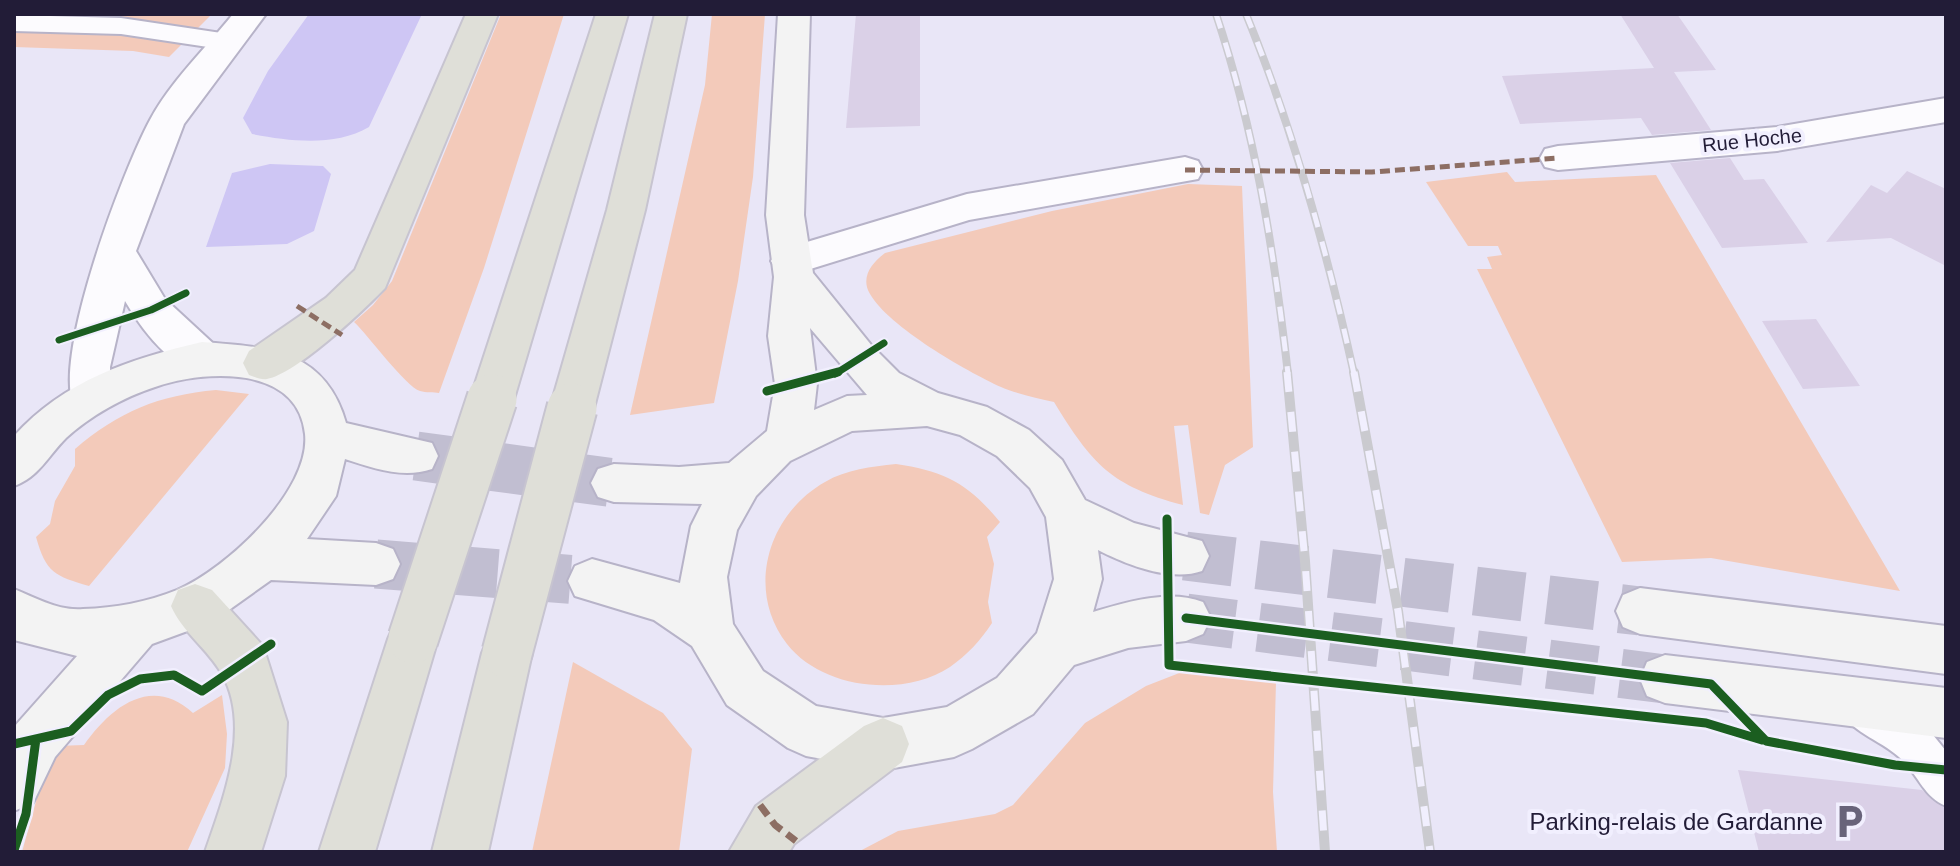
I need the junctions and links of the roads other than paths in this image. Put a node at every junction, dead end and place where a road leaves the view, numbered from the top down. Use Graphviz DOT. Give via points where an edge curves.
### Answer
graph roads {
  1 [pos="482,14"];
  2 [pos="612,14"];
  3 [pos="671,14"];
  4 [pos="794,14"];
  5 [pos="14,23"];
  6 [pos="239,28"];
  7 [pos="1946,110"];
  8 [pos="1558,158"];
  9 [pos="1185,170"];
  10 [pos="116,252"];
  11 [pos="792,269"];
  12 [pos="202,359"];
  13 [pos="264,363"];
  14 [pos="90,397"];
  15 [pos="927,408"];
  16 [pos="51,425"];
  17 [pos="328,436"];
  18 [pos="787,443"];
  19 [pos="14,447"];
  20 [pos="416,456"];
  21 [pos="14,467"];
  22 [pos="740,482"];
  23 [pos="614,483"];
  24 [pos="1069,514"];
  25 [pos="1185,556"];
  26 [pos="264,558"];
  27 [pos="376,564"];
  28 [pos="592,581"];
  29 [pos="195,606"];
  30 [pos="1640,611"];
  31 [pos="14,612"];
  32 [pos="1186,618"];
  33 [pos="135,627"];
  34 [pos="709,630"];
  35 [pos="1058,646"];
  36 [pos="1946,650"];
  37 [pos="1665,679"];
  38 [pos="1851,702"];
  39 [pos="1946,713"];
  40 [pos="883,744"];
  41 [pos="14,784"];
  42 [pos="1946,785"];
  43 [pos="233,852"];
  44 [pos="347,852"];
  45 [pos="460,852"];
  46 [pos="757,852"];
  1 -- 13 [label="highway" via="371,278 340,309"];
  2 -- 44 [label="highway, bridge"];
  3 -- 45 [label="highway, bridge" via="626,210 507,653"];
  4 -- 11 [label="main road" via="785,215"];
  5 -- 6 [label="lane"];
  6 -- 10 [label="street" via="167,121"];
  7 -- 8 [label="street, Rue Hoche" via="1777,139"];
  9 -- 11 [label="street" via="967,207"];
  10 -- 12 [label="street" via="151,310"];
  10 -- 14 [label="street" via="89,367"];
  11 -- 15 [label="main road" via="857,358 884,385"];
  11 -- 18 [label="main road" via="789,336 796,384"];
  12 -- 13 [label="main road"];
  12 -- 14 [label="main road" via="146,372"];
  13 -- 17 [label="main road" via="297,379 319,403"];
  14 -- 16 [label="main road"];
  15 -- 18 [label="main road" via="847,414"];
  15 -- 24 [label="main road" via="972,420 1013,443 1046,474"];
  16 -- 19 [label="street"];
  16 -- 21 [label="main road"];
  17 -- 20 [label="main road"];
  17 -- 26 [label="main road" via="313,496"];
  18 -- 22 [label="main road" via="774,448"];
  22 -- 23 [label="main road"];
  22 -- 34 [label="main road" via="714,526 703,577"];
  24 -- 25 [label="main road" via="1127,542"];
  24 -- 35 [label="main road" via="1078,579"];
  26 -- 27 [label="main road"];
  26 -- 29 [label="main road"];
  28 -- 34 [label="main road" via="667,601"];
  29 -- 33 [label="main road"];
  29 -- 43 [label="highway" via="245,663 261,722 258,776"];
  30 -- 36 [label="main road"];
  31 -- 33 [label="main road" via="32,624 79,633"];
  32 -- 35 [label="main road" via="1128,625"];
  33 -- 41 [label="main road" via="36,739"];
  34 -- 40 [label="main road" via="745,688 806,730"];
  35 -- 40 [label="main road" via="1015,696 954,731"];
  37 -- 38 [label="main road"];
  38 -- 39 [label="main road"];
  38 -- 42 [label="lane" via="1915,744"];
  40 -- 46 [label="highway" via="775,825"];
}
